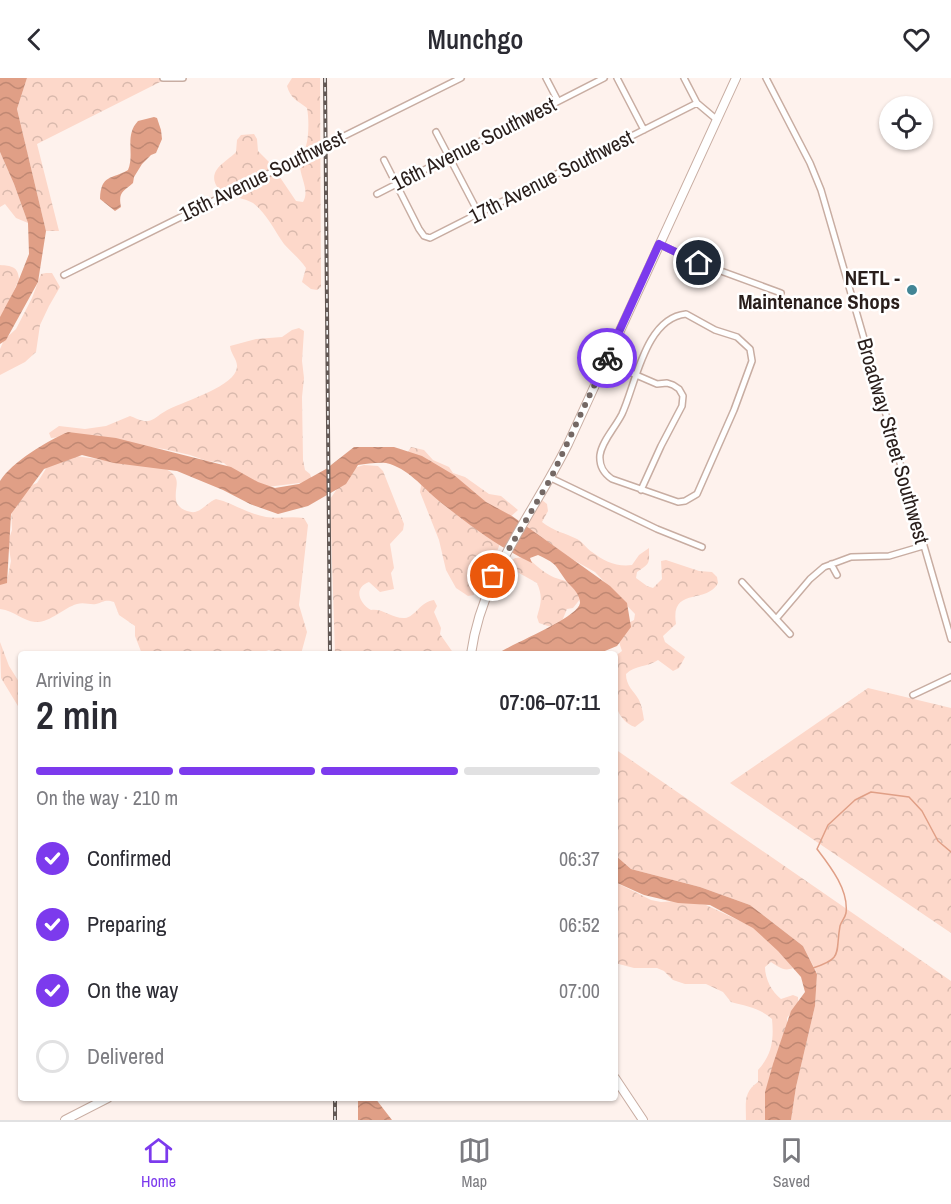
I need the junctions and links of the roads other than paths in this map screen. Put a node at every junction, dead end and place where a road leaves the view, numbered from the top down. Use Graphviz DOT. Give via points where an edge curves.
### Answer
graph roads {
  1 [pos="163,78"];
  2 [pos="183,78"];
  3 [pos="442,78"];
  4 [pos="461,78"];
  5 [pos="546,78"];
  6 [pos="604,78"];
  7 [pos="617,78"];
  8 [pos="684,78"];
  9 [pos="736,78"];
  10 [pos="766,78"];
  11 [pos="446,85"];
  12 [pos="558,101"];
  13 [pos="697,103"];
  14 [pos="716,119"];
  15 [pos="644,130"];
  16 [pos="436,132"];
  17 [pos="450,157"];
  18 [pos="384,160"];
  19 [pos="397,184"];
  20 [pos="377,194"];
  21 [pos="479,214"];
  22 [pos="659,244"];
  23 [pos="64,275"];
  24 [pos="781,293"];
  25 [pos="606,362"];
  26 [pos="636,375"];
  27 [pos="551,478"];
  28 [pos="641,490"];
  29 [pos="923,546"];
  30 [pos="702,547"];
  31 [pos="831,564"];
  32 [pos="837,575"];
  33 [pos="742,582"];
  34 [pos="776,619"];
  35 [pos="790,634"];
  36 [pos="951,639"];
  37 [pos="472,651"];
  38 [pos="951,677"];
  39 [pos="913,695"];
  40 [pos="618,1082"];
  41 [pos="102,1101"];
  42 [pos="65,1120"];
  43 [pos="643,1120"];
  1 -- 2 [label="street"];
  3 -- 11 [label="street"];
  4 -- 11 [label="street, 15th Avenue Southwest"];
  5 -- 12 [label="street"];
  6 -- 12 [label="street, 16th Avenue Southwest"];
  7 -- 15 [label="street"];
  8 -- 13 [label="street"];
  9 -- 14 [label="main road"];
  10 -- 29 [label="street, Broadway Street Southwest" via="821,190"];
  11 -- 23 [label="street, 15th Avenue Southwest"];
  12 -- 17 [label="street, 16th Avenue Southwest"];
  13 -- 14 [label="street"];
  13 -- 15 [label="street, 17th Avenue Southwest"];
  14 -- 22 [label="main road"];
  15 -- 21 [label="street, 17th Avenue Southwest"];
  16 -- 17 [label="street"];
  17 -- 19 [label="street, 16th Avenue Southwest"];
  17 -- 21 [label="street"];
  18 -- 19 [label="street"];
  19 -- 20 [label="street, 16th Avenue Southwest"];
  19 -- 21 [label="street, 17th Avenue Southwest" via="424,236 430,238"];
  22 -- 24 [label="street"];
  22 -- 25 [label="main road"];
  25 -- 26 [label="street"];
  25 -- 27 [label="main road"];
  26 -- 28 [label="street" via="600,459 604,473"];
  26 -- 28 [label="street" via="657,384 673,385 683,396 682,406"];
  26 -- 28 [label="street" via="652,338 671,317 678,315 686,314 737,337 750,349 752,361 746,378 697,494 678,502"];
  27 -- 30 [label="street"];
  27 -- 37 [label="main road" via="503,559 481,606"];
  29 -- 31 [label="street" via="889,556 851,557"];
  29 -- 36 [label="street, Broadway Street Southwest"];
  31 -- 32 [label="street"];
  31 -- 34 [label="street" via="810,579"];
  33 -- 34 [label="street"];
  34 -- 35 [label="street"];
  38 -- 39 [label="street"];
  40 -- 43 [label="main road"];
  41 -- 42 [label="main road"];
}
